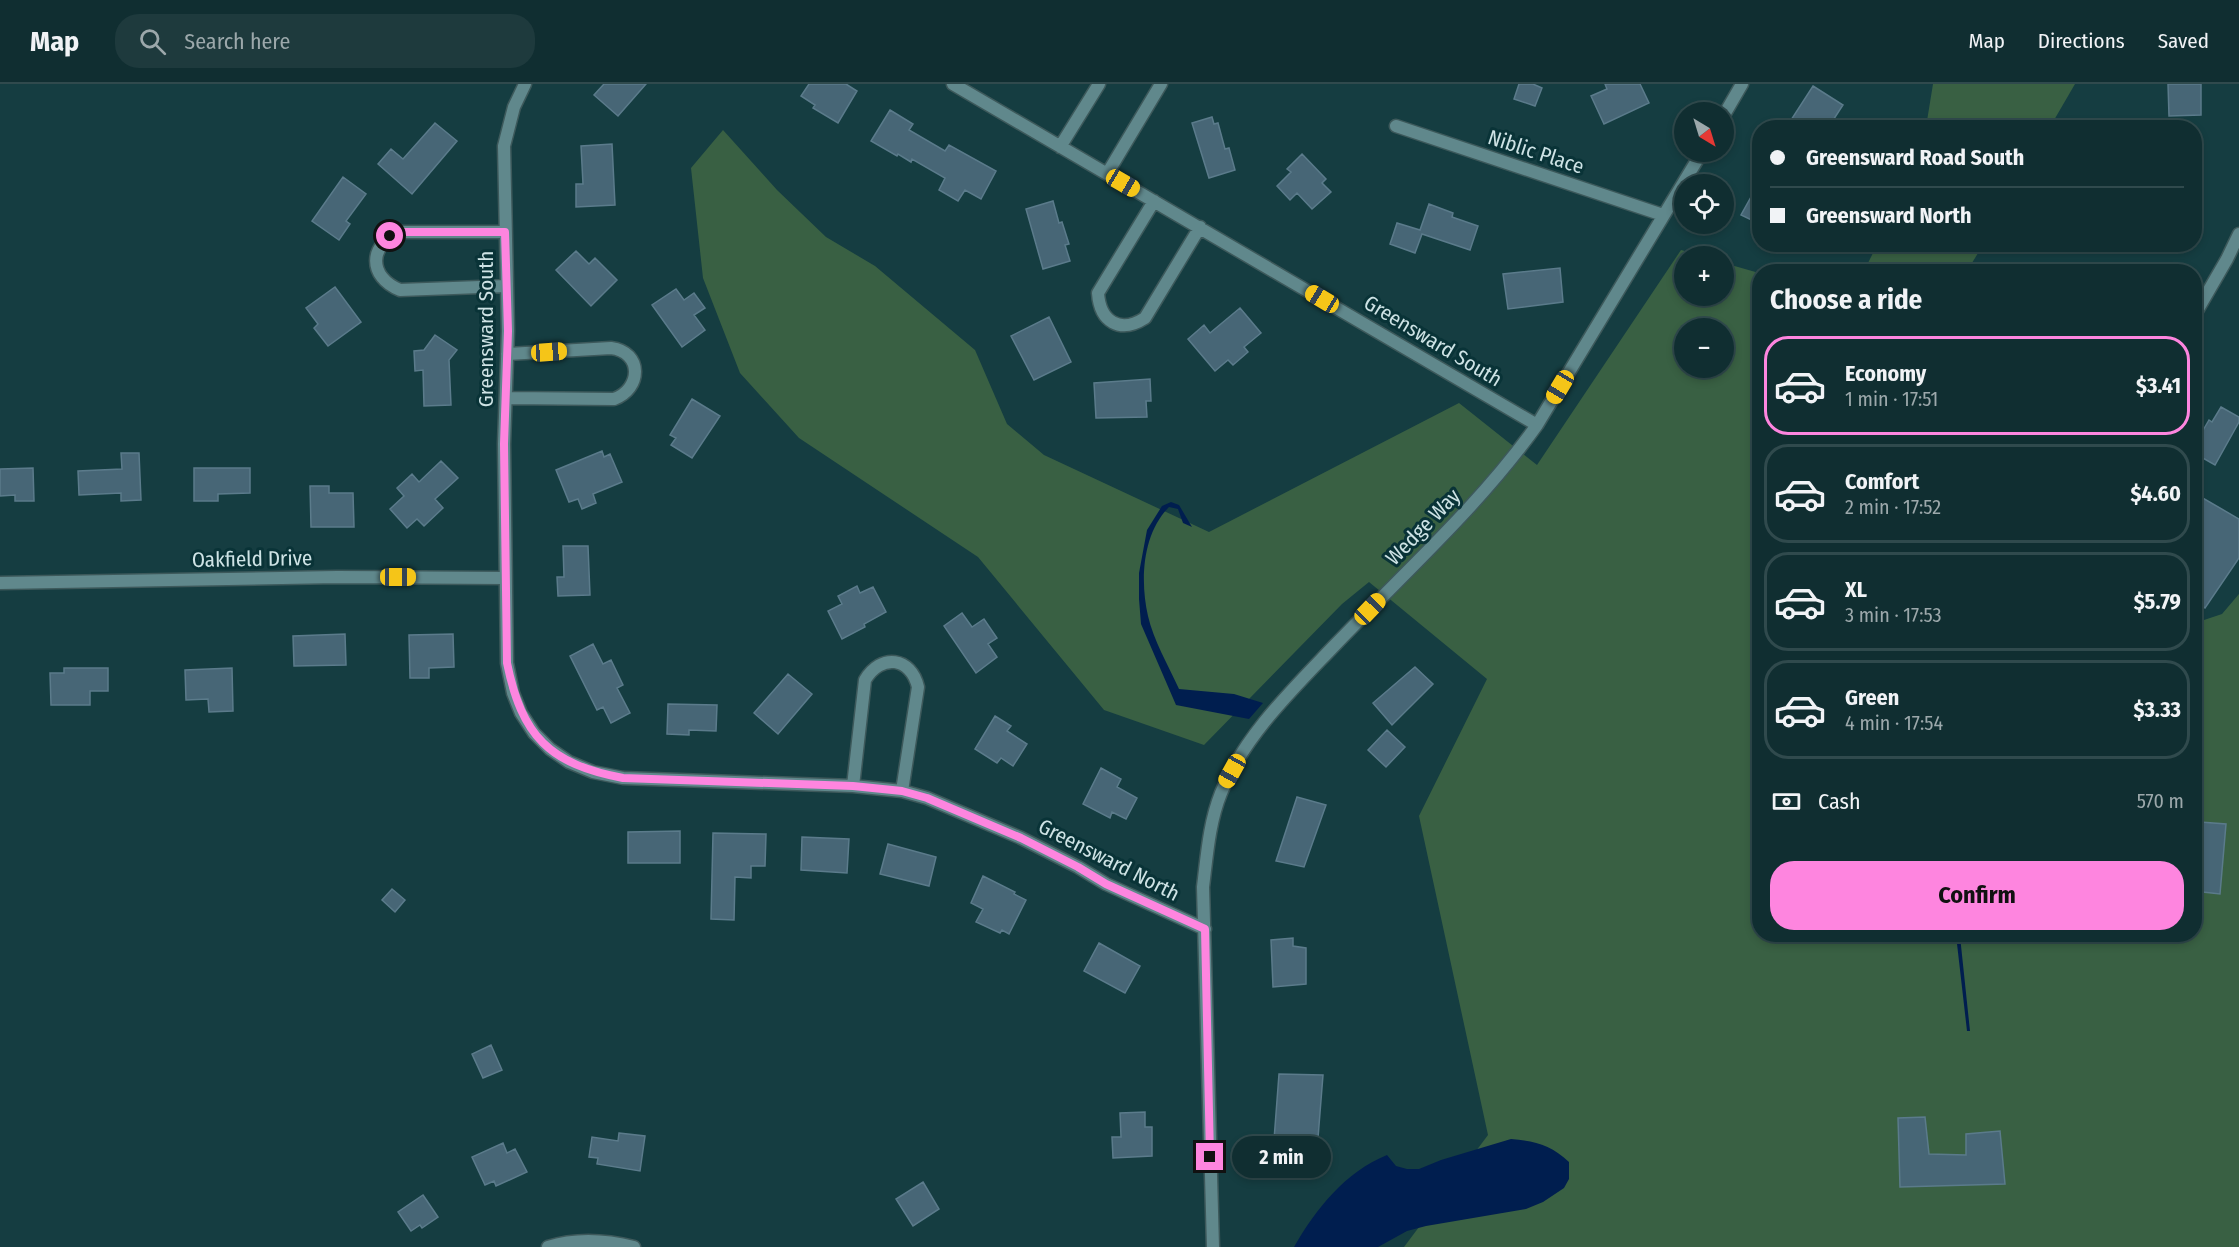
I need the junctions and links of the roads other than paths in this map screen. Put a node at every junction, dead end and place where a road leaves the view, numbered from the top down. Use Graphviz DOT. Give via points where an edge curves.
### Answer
graph roads {
  1 [pos="525,84"];
  2 [pos="953,84"];
  3 [pos="1099,84"];
  4 [pos="1161,84"];
  5 [pos="1742,84"];
  6 [pos="1732,102"];
  7 [pos="1396,126"];
  8 [pos="1060,147"];
  9 [pos="1696,162"];
  10 [pos="1107,174"];
  11 [pos="1154,201"];
  12 [pos="1663,215"];
  13 [pos="1200,227"];
  14 [pos="505,232"];
  15 [pos="2239,234"];
  16 [pos="507,286"];
  17 [pos="2202,303"];
  18 [pos="507,354"];
  19 [pos="506,398"];
  20 [pos="1537,425"];
  21 [pos="505,578"];
  22 [pos="0,583"];
  23 [pos="853,786"];
  24 [pos="902,791"];
  25 [pos="1205,929"];
  26 [pos="548,1247"];
  27 [pos="634,1247"];
  28 [pos="1213,1247"];
  1 -- 14 [label="street, Greensward South" via="514,107 504,146"];
  2 -- 8 [label="street"];
  3 -- 8 [label="street"];
  4 -- 10 [label="street"];
  5 -- 6 [label="street"];
  7 -- 12 [label="street, Niblic Place"];
  8 -- 10 [label="street"];
  9 -- 12 [label="street, Wedge Way"];
  10 -- 11 [label="street, Greensward South"];
  11 -- 13 [label="street, Greensward South"];
  11 -- 13 [label="street" via="1098,293 1099,306 1112,323 1125,326 1145,318"];
  12 -- 20 [label="street, Wedge Way"];
  13 -- 20 [label="street, Greensward South"];
  14 -- 16 [label="street, Greensward South"];
  14 -- 16 [label="street" via="401,232 382,243 376,265 381,278 400,290"];
  15 -- 17 [label="street"];
  16 -- 18 [label="street, Greensward South"];
  18 -- 19 [label="street, Greensward South"];
  18 -- 19 [label="street" via="611,348 626,352 635,370 630,389 614,399"];
  19 -- 21 [label="street, Greensward South"];
  20 -- 25 [label="street, Wedge Way" via="1489,487 1292,690 1251,741 1226,782 1213,818 1203,887"];
  21 -- 22 [label="street, Oakfield Drive"];
  21 -- 23 [label="street, Greensward North" via="507,663 513,693 534,733 569,762 623,778"];
  23 -- 24 [label="street, Greensward North"];
  23 -- 24 [label="street" via="866,680 879,664 900,663 916,677 918,687"];
  24 -- 25 [label="street, Greensward North" via="1021,838 1106,884"];
  25 -- 28 [label="street"];
  26 -- 27 [label="street" via="576,1241"];
}
